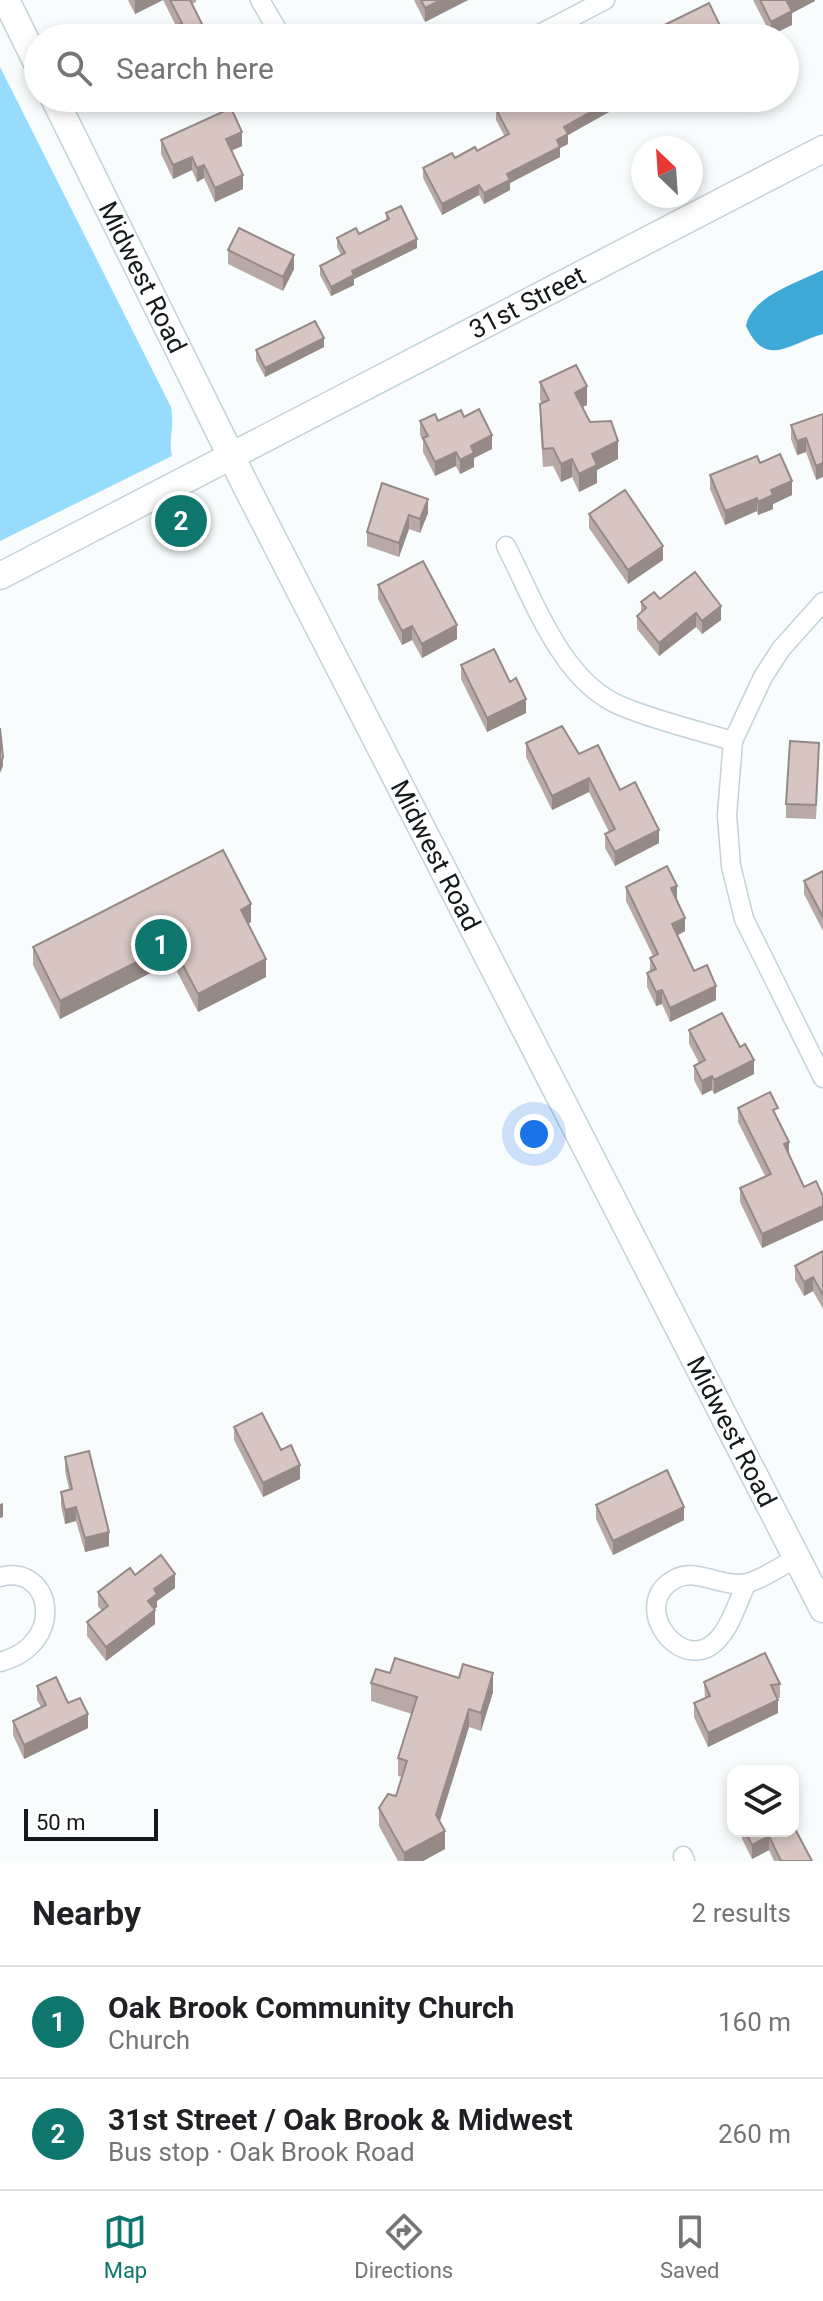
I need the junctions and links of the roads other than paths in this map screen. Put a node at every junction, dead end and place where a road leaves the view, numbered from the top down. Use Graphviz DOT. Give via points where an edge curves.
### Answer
graph roads {
  1 [pos="6,0"];
  2 [pos="260,0"];
  3 [pos="605,0"];
  4 [pos="274,24"];
  5 [pos="559,24"];
  6 [pos="24,37"];
  7 [pos="61,112"];
  8 [pos="823,149"];
  9 [pos="232,456"];
  10 [pos="506,546"];
  11 [pos="0,576"];
  12 [pos="823,602"];
  13 [pos="733,741"];
  14 [pos="817,1052"];
  15 [pos="823,1078"];
  16 [pos="796,1558"];
  17 [pos="0,1577"];
  18 [pos="747,1583"];
  19 [pos="823,1609"];
  20 [pos="0,1662"];
  1 -- 6 [label="main road"];
  2 -- 4 [label="street"];
  3 -- 5 [label="street"];
  7 -- 9 [label="main road, Midwest Road"];
  8 -- 9 [label="main road, 31st Street"];
  9 -- 11 [label="main road, 31st Street"];
  9 -- 16 [label="main road, Midwest Road"];
  10 -- 13 [label="street" via="560,650 586,683 620,706"];
  12 -- 13 [label="street" via="781,649"];
  13 -- 14 [label="street" via="727,815 735,891 758,949"];
  14 -- 15 [label="street"];
  16 -- 18 [label="street"];
  16 -- 19 [label="main road, Midwest Road"];
  17 -- 20 [label="street" via="26,1580 43,1598 47,1613 39,1638"];
  18 -- 18 [label="street" via="676,1578 656,1599 659,1626 687,1651 711,1646 721,1637"];
}
